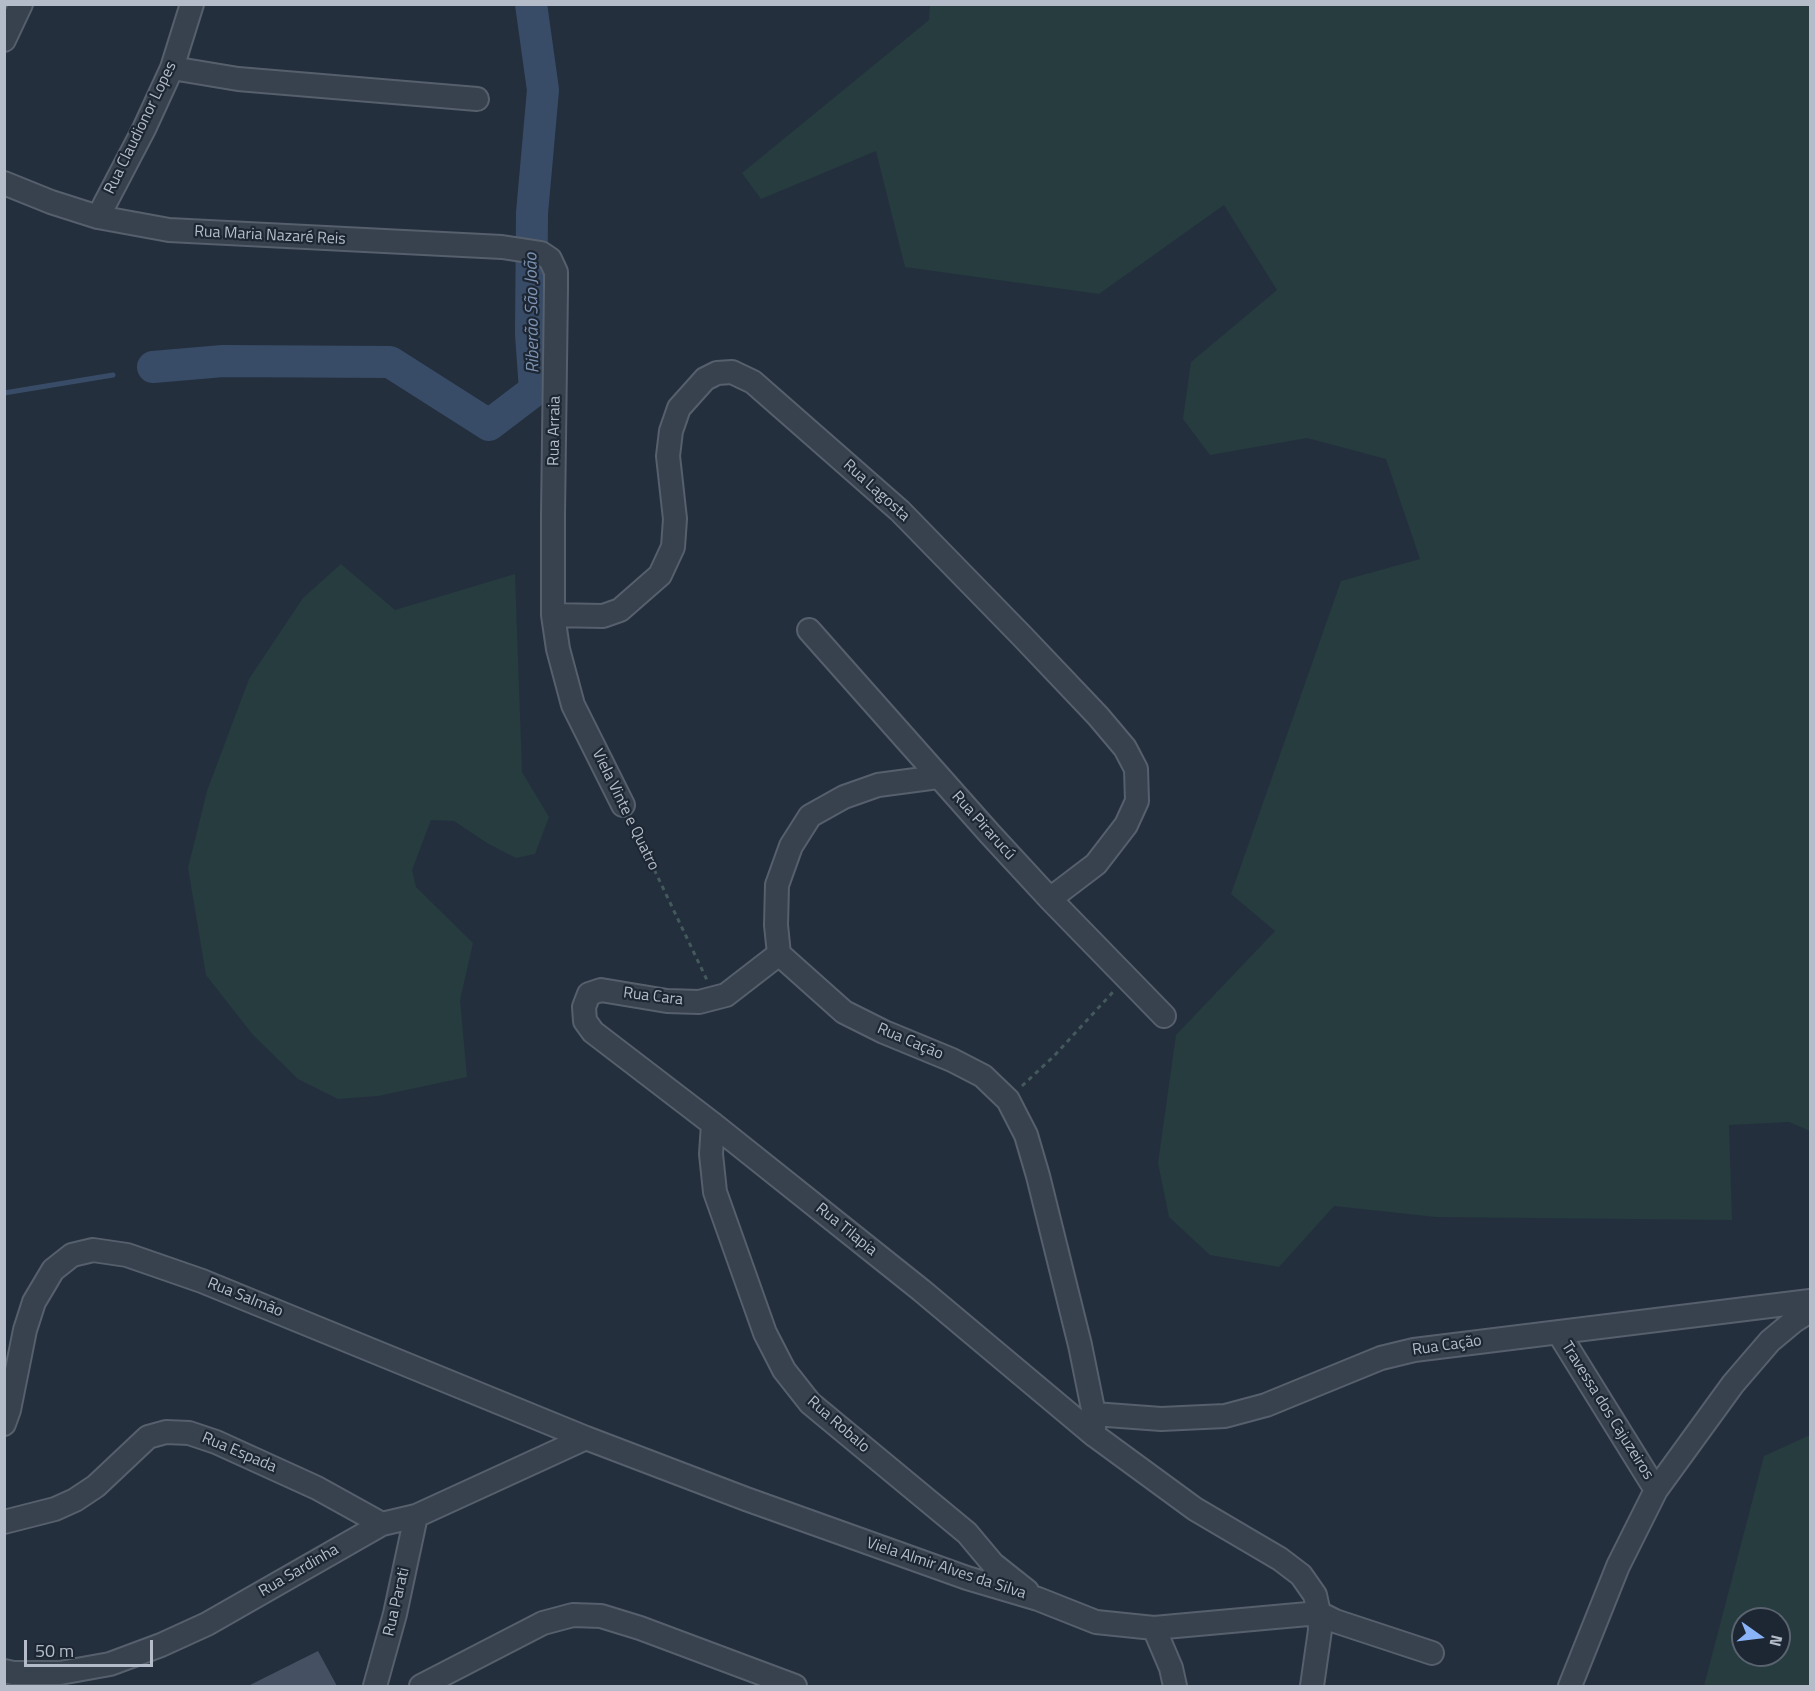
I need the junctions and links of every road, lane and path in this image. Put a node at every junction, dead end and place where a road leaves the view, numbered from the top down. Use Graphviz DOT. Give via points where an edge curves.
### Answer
graph roads {
  1 [pos="21,4"];
  2 [pos="192,4"];
  3 [pos="4,40"];
  4 [pos="172,68"];
  5 [pos="477,99"];
  6 [pos="4,183"];
  7 [pos="98,217"];
  8 [pos="541,253"];
  9 [pos="553,615"];
  10 [pos="809,630"];
  11 [pos="938,777"];
  12 [pos="623,805"];
  13 [pos="1050,899"];
  14 [pos="779,954"];
  15 [pos="1127,979"];
  16 [pos="716,999"];
  17 [pos="1164,1016"];
  18 [pos="593,1032"];
  19 [pos="1008,1100"];
  20 [pos="713,1124"];
  21 [pos="1810,1301"];
  22 [pos="1810,1311"];
  23 [pos="1558,1332"];
  24 [pos="4,1424"];
  25 [pos="1094,1424"];
  26 [pos="586,1438"];
  27 [pos="1656,1490"];
  28 [pos="416,1516"];
  29 [pos="4,1522"];
  30 [pos="382,1524"];
  31 [pos="1038,1599"];
  32 [pos="1319,1613"];
  33 [pos="1154,1628"];
  34 [pos="1432,1653"];
  35 [pos="4,1671"];
  36 [pos="375,1686"];
  37 [pos="421,1686"];
  38 [pos="792,1686"];
  39 [pos="1175,1686"];
  40 [pos="1312,1686"];
  41 [pos="1570,1686"];
  1 -- 3 [label="street"];
  2 -- 4 [label="street, Rua Claudionor Lopes"];
  4 -- 5 [label="street" via="238,79"];
  4 -- 7 [label="street, Rua Claudionor Lopes"];
  6 -- 7 [label="street, Rua Maria Nazaré Reis"];
  7 -- 8 [label="street, Rua Maria Nazaré Reis" via="169,230 502,247"];
  8 -- 9 [label="street, Rua Arraia" via="550,259 556,272"];
  9 -- 12 [label="street, Viela Vinte e Quatro" via="573,705"];
  9 -- 13 [label="street, Rua Lagosta" via="603,615 620,610 660,575 673,548 675,519 668,456 679,408 717,373 732,372 753,382 900,511 1125,748 1136,769 1137,801 1126,825 1096,864"];
  10 -- 11 [label="street, Rua Pirarucú"];
  11 -- 13 [label="street, Rua Pirarucú"];
  11 -- 14 [label="street" via="878,785 844,797 810,816 790,846 777,885"];
  12 -- 16 [label="path, Viela Vinte e Quatro"];
  13 -- 15 [label="street, Rua Pirarucú"];
  14 -- 16 [label="street, Rua Cara"];
  14 -- 19 [label="street, Rua Cação" via="844,1012 983,1076"];
  15 -- 17 [label="street, Rua Pirarucú"];
  15 -- 19 [label="path"];
  16 -- 18 [label="street, Rua Cara" via="667,1001 601,990 589,994 584,1007 585,1021"];
  18 -- 20 [label="street, Rua Tilapia"];
  19 -- 25 [label="street, Rua Cação" via="1026,1135 1038,1176 1080,1344"];
  20 -- 25 [label="street, Rua Tilapia"];
  20 -- 31 [label="street, Rua Robalo" via="715,1192 765,1333 784,1370 810,1403 967,1533 993,1564"];
  21 -- 23 [label="street, Rua Cação"];
  22 -- 27 [label="street" via="1770,1341 1733,1384"];
  23 -- 25 [label="street, Rua Cação" via="1414,1350 1381,1358 1266,1405 1225,1416"];
  23 -- 27 [label="street, Travessa dos Cajuzeiros"];
  24 -- 26 [label="street, Rua Salmão" via="34,1302 53,1270 72,1255 93,1250 128,1255 202,1281"];
  25 -- 32 [label="street, Rua Tilapia" via="1195,1509 1301,1575 1315,1595"];
  26 -- 28 [label="street, Rua Sardinha"];
  26 -- 31 [label="street, Viela Almir Alves da Silva" via="848,1536"];
  27 -- 41 [label="street" via="1618,1566"];
  28 -- 30 [label="street, Rua Sardinha"];
  28 -- 36 [label="street, Rua Parati"];
  29 -- 30 [label="street, Rua Espada" via="75,1500 96,1486 148,1437 166,1432 189,1433 216,1442 317,1488"];
  30 -- 35 [label="street, Rua Sardinha" via="207,1624 161,1645 110,1664 60,1673"];
  31 -- 33 [label="street, Viela Almir Alves da Silva" via="1096,1622"];
  32 -- 33 [label="street, Viela Almir Alves da Silva"];
  32 -- 34 [label="street"];
  32 -- 40 [label="street"];
  33 -- 39 [label="street"];
  37 -- 38 [label="street" via="543,1623 573,1615 601,1616 640,1628"];
}
